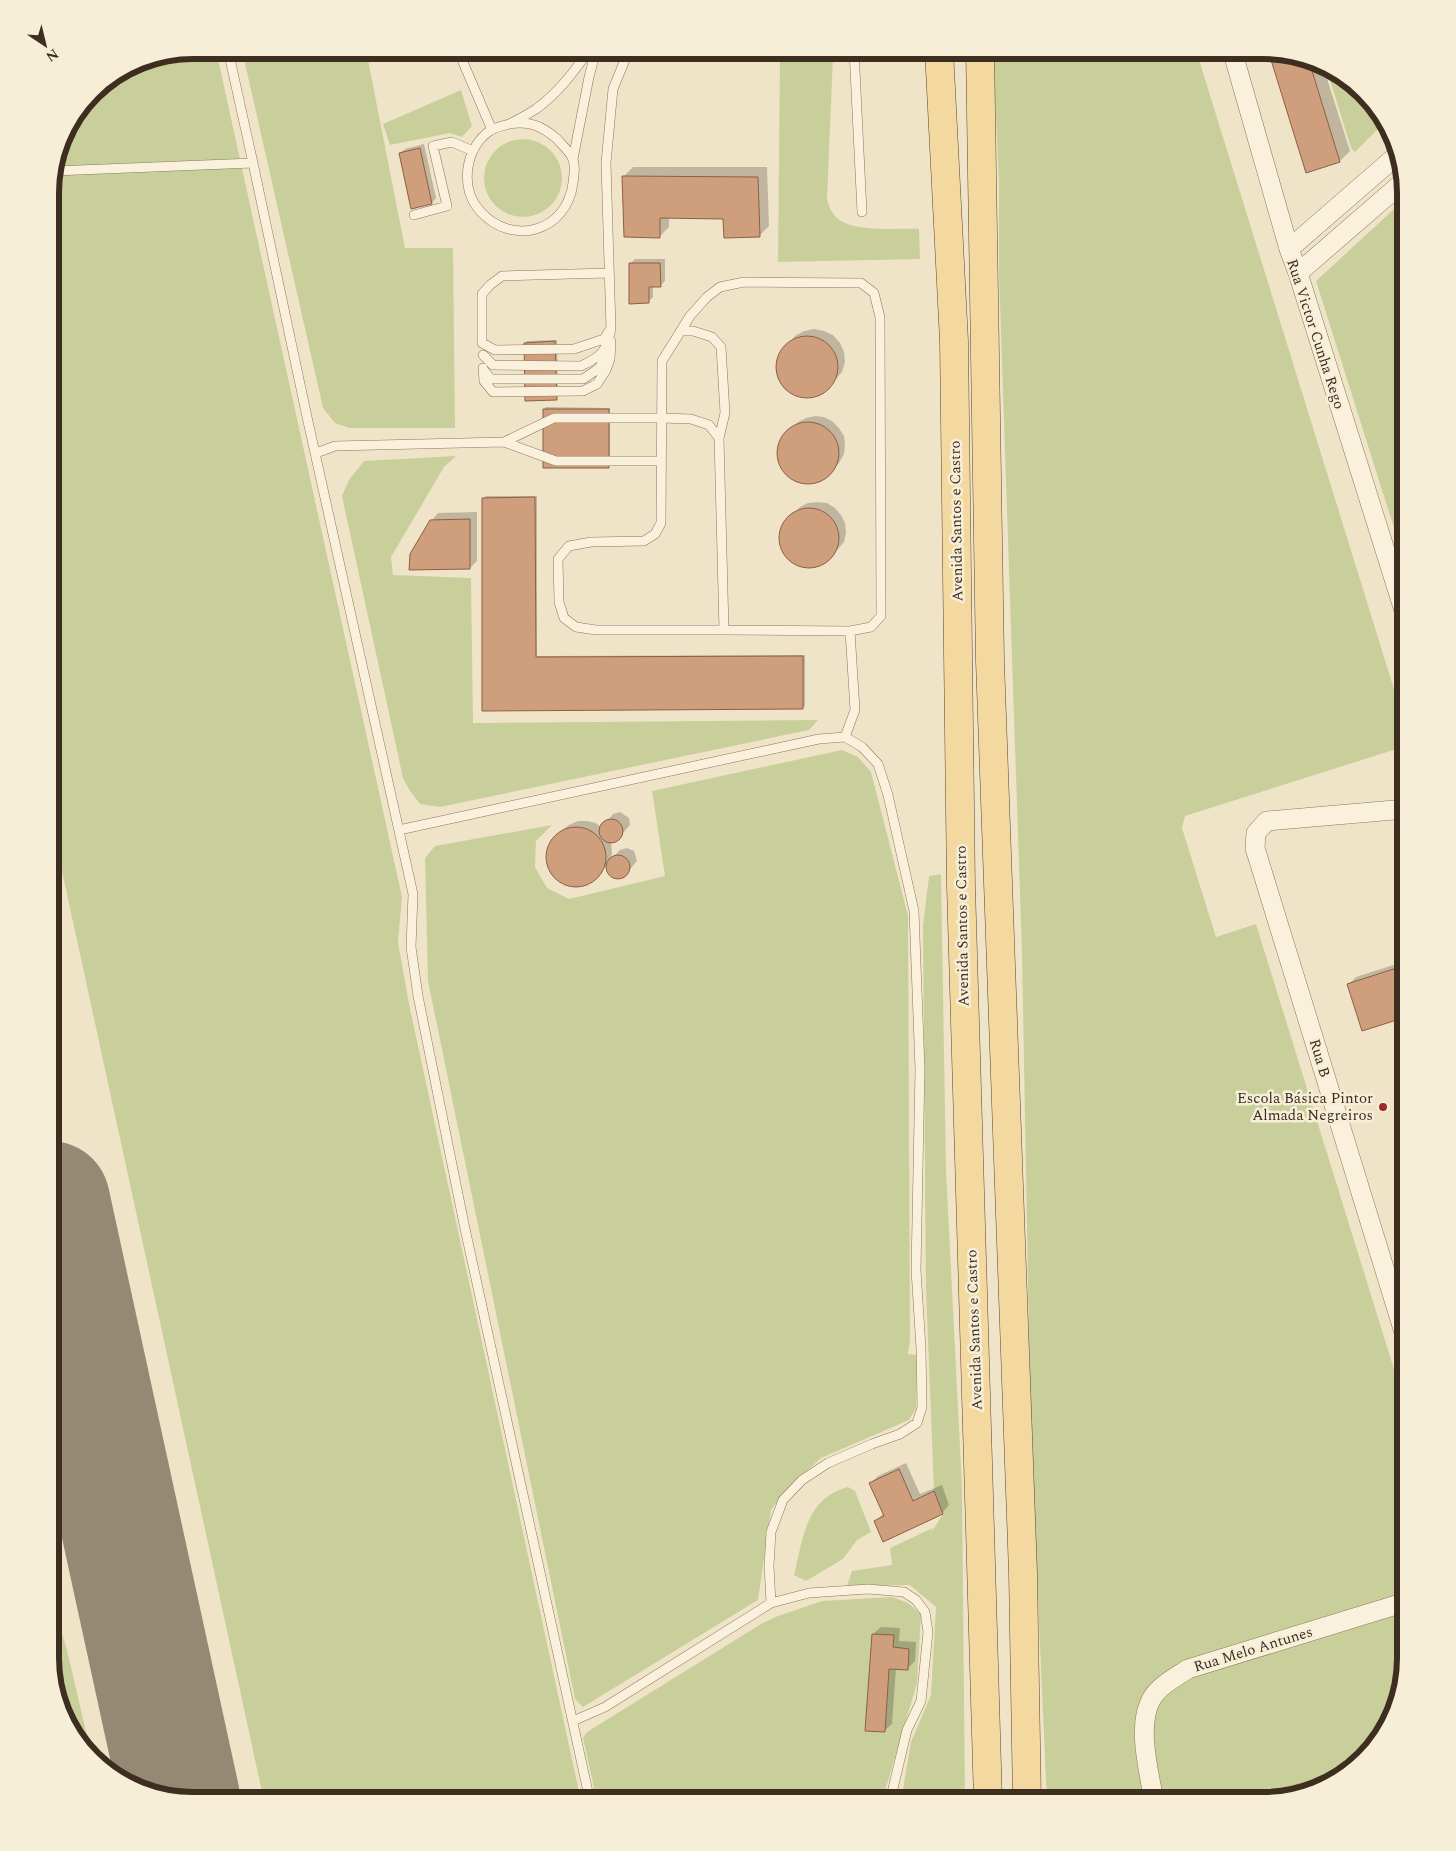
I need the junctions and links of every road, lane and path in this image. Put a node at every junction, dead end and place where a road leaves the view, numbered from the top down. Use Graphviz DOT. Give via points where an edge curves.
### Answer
graph roads {
  1 [pos="230,59"];
  2 [pos="582,59"];
  3 [pos="594,59"];
  4 [pos="625,59"];
  5 [pos="854,59"];
  6 [pos="939,59"];
  7 [pos="980,59"];
  8 [pos="1235,59"];
  9 [pos="463,62"];
  10 [pos="509,124"];
  11 [pos="492,130"];
  12 [pos="472,151"];
  13 [pos="573,158"];
  14 [pos="1393,159"];
  15 [pos="253,163"];
  16 [pos="60,171"];
  17 [pos="1397,187"];
  18 [pos="862,212"];
  19 [pos="414,215"];
  20 [pos="1289,249"];
  21 [pos="1298,272"];
  22 [pos="608,273"];
  23 [pos="611,329"];
  24 [pos="681,331"];
  25 [pos="482,343"];
  26 [pos="482,355"];
  27 [pos="661,418"];
  28 [pos="719,438"];
  29 [pos="504,442"];
  30 [pos="316,453"];
  31 [pos="661,461"];
  32 [pos="1397,588"];
  33 [pos="724,630"];
  34 [pos="850,631"];
  35 [pos="845,737"];
  36 [pos="1397,810"];
  37 [pos="398,830"];
  38 [pos="1397,1310"];
  39 [pos="771,1603"];
  40 [pos="1397,1605"];
  41 [pos="573,1721"];
  42 [pos="588,1792"];
  43 [pos="892,1792"];
  44 [pos="988,1792"];
  45 [pos="1026,1792"];
  46 [pos="1153,1792"];
  1 -- 15 [label="lane"];
  2 -- 10 [label="lane" via="562,87 536,109"];
  3 -- 13 [label="lane"];
  4 -- 22 [label="lane" via="612,89 606,163"];
  5 -- 18 [label="lane"];
  6 -- 44 [label="main road, Avenida Santos e Castro" via="954,341 961,886"];
  7 -- 45 [label="main road" via="990,661 1022,1563"];
  8 -- 20 [label="street, Rua Victor Cunha Rego"];
  9 -- 11 [label="lane"];
  10 -- 11 [label="lane"];
  10 -- 13 [label="lane" via="523,122 538,126 550,133"];
  11 -- 12 [label="lane"];
  12 -- 13 [label="lane" via="466,172 469,190 478,210 506,229 519,231 546,225 561,214 571,194"];
  12 -- 19 [label="lane" via="452,142 433,146 447,206"];
  14 -- 20 [label="street"];
  15 -- 16 [label="lane"];
  15 -- 30 [label="lane"];
  17 -- 21 [label="street"];
  20 -- 21 [label="street, Rua Victor Cunha Rego"];
  21 -- 32 [label="street, Rua Victor Cunha Rego"];
  22 -- 23 [label="lane"];
  22 -- 25 [label="lane" via="502,276 482,294"];
  23 -- 25 [label="lane" via="604,339 574,349 494,350"];
  23 -- 26 [label="lane" via="606,349 581,366 493,364"];
  23 -- 26 [label="lane" via="610,354 598,370 584,379 491,379 483,368"];
  24 -- 27 [label="lane" via="662,361"];
  24 -- 28 [label="lane" via="712,337 721,347 725,413"];
  24 -- 34 [label="lane" via="707,297 720,287 744,282 861,283 874,293 880,317 881,616 870,627"];
  25 -- 26 [label="lane"];
  27 -- 28 [label="lane" via="691,419 709,425"];
  27 -- 29 [label="lane" via="554,418"];
  27 -- 31 [label="lane"];
  28 -- 33 [label="lane"];
  29 -- 30 [label="lane" via="335,446"];
  29 -- 31 [label="lane" via="556,461"];
  30 -- 37 [label="lane"];
  31 -- 33 [label="lane" via="661,523 655,534 644,541 591,542 569,546 558,559 559,602 564,618 576,627 596,630"];
  33 -- 34 [label="lane"];
  34 -- 35 [label="lane" via="856,710"];
  35 -- 37 [label="lane" via="818,739"];
  35 -- 39 [label="lane" via="862,747 878,764 914,912 920,1068 916,1270 922,1407 916,1422 900,1434 828,1463 802,1480 782,1500 771,1532 768,1566"];
  36 -- 38 [label="street, Rua B" via="1267,821 1256,833 1255,848"];
  37 -- 41 [label="lane" via="413,894 411,947 418,996 464,1224"];
  39 -- 41 [label="lane" via="605,1707"];
  39 -- 43 [label="lane" via="809,1593 868,1589 904,1592 925,1612 928,1632 921,1701 908,1730"];
  40 -- 46 [label="street, Rua Melo Antunes" via="1188,1669 1167,1683 1152,1697 1145,1716 1144,1736"];
  41 -- 42 [label="lane"];
}
